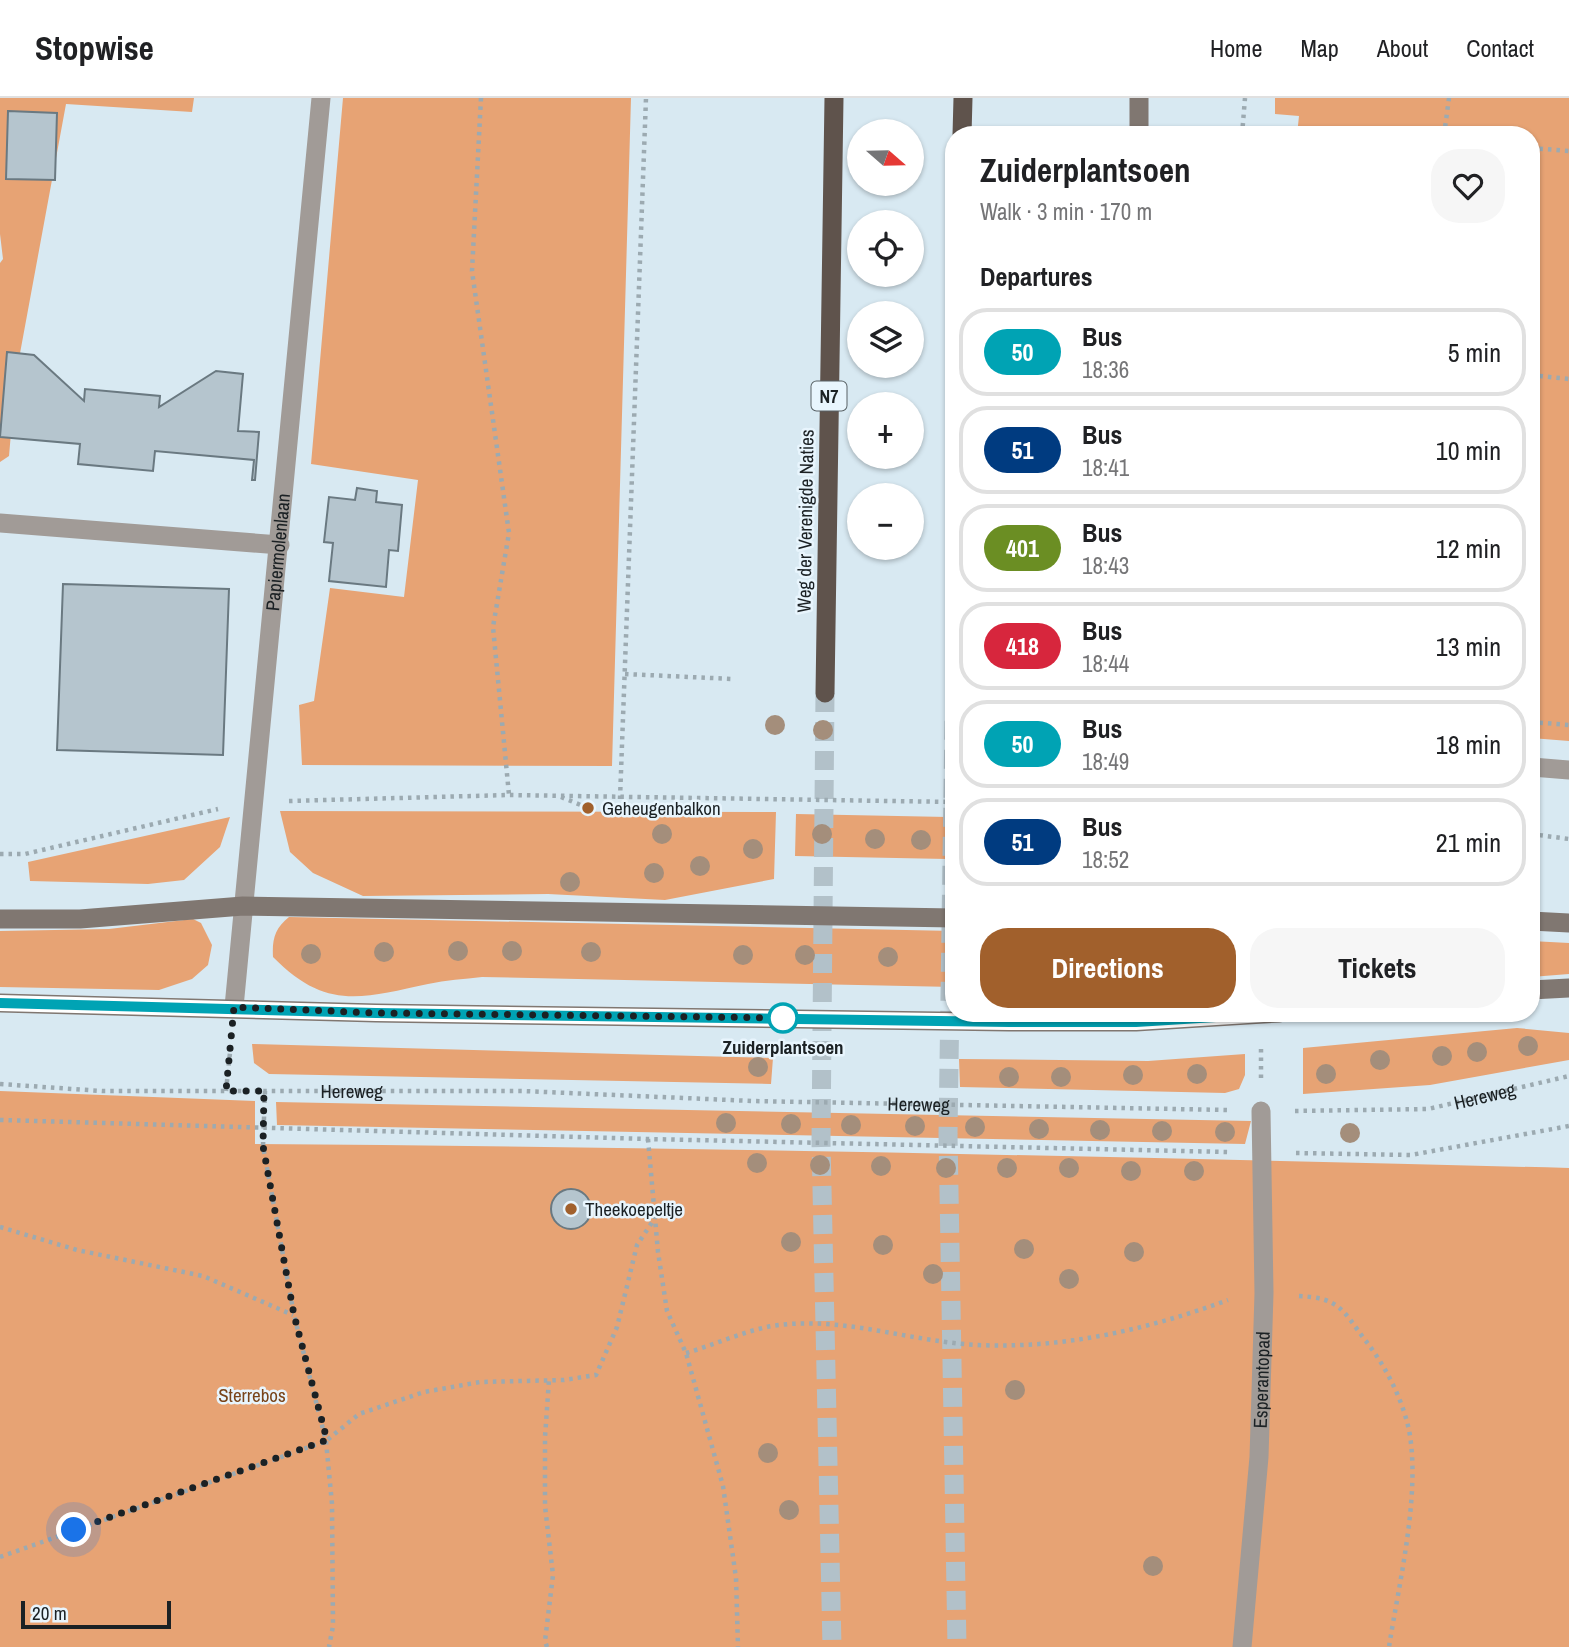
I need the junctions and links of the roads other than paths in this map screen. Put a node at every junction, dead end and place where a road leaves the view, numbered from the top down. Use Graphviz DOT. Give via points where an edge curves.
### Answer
graph roads {
  1 [pos="321,98"];
  2 [pos="834,98"];
  3 [pos="963,98"];
  4 [pos="1139,98"];
  5 [pos="962,126"];
  6 [pos="1139,126"];
  7 [pos="0,523"];
  8 [pos="280,545"];
  9 [pos="825,694"];
  10 [pos="1540,768"];
  11 [pos="1569,770"];
  12 [pos="243,906"];
  13 [pos="945,918"];
  14 [pos="0,919"];
  15 [pos="1540,921"];
  16 [pos="1569,923"];
  17 [pos="1569,988"];
  18 [pos="1540,990"];
  19 [pos="0,1003"];
  20 [pos="234,1007"];
  21 [pos="945,1015"];
  22 [pos="1261,1111"];
  23 [pos="1242,1647"];
  1 -- 8 [label="street, Papiermolenlaan"];
  2 -- 9 [label="highway, Weg der Verenigde Naties / N7"];
  3 -- 5 [label="highway"];
  4 -- 6 [label="main road"];
  7 -- 8 [label="street"];
  8 -- 12 [label="street, Papiermolenlaan"];
  10 -- 11 [label="street"];
  12 -- 13 [label="main road"];
  12 -- 14 [label="main road" via="80,919"];
  12 -- 20 [label="street, Papiermolenlaan"];
  15 -- 16 [label="main road"];
  17 -- 18 [label="main road"];
  19 -- 20 [label="main road"];
  20 -- 21 [label="main road" via="376,1013"];
  22 -- 23 [label="street, Esperantopad" via="1264,1293 1259,1457"];
}
